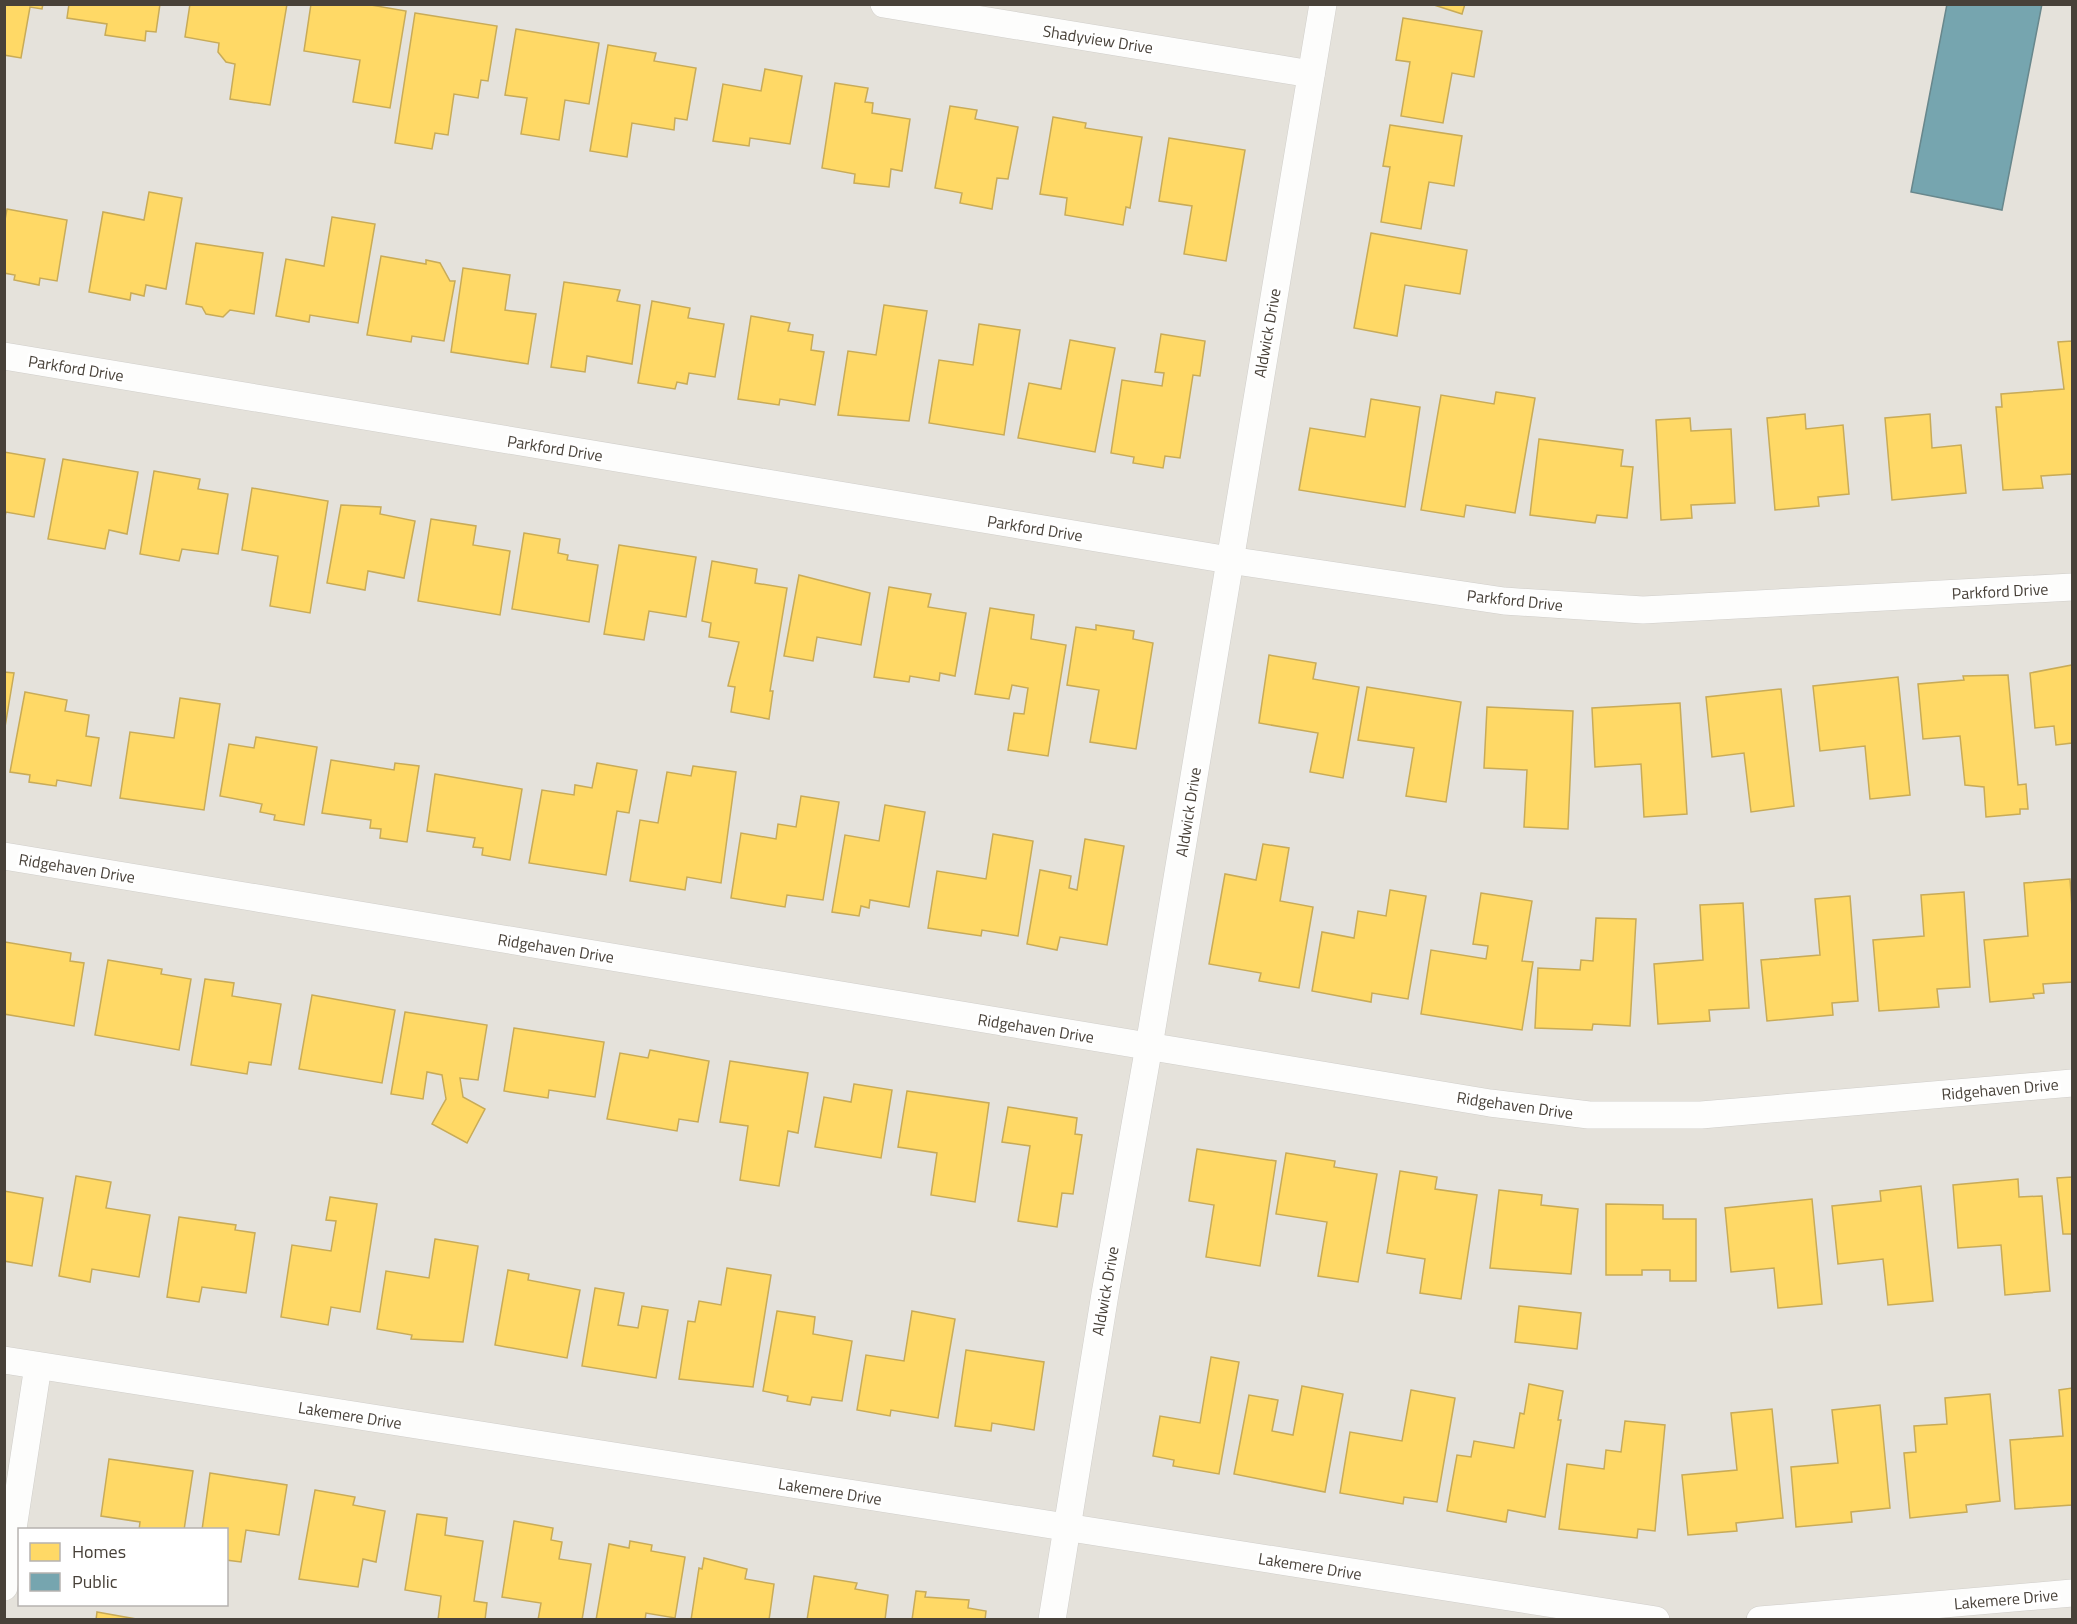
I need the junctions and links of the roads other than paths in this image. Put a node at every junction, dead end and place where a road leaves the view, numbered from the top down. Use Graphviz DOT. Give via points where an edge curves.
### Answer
graph roads {
  1 [pos="884,4"];
  2 [pos="1323,4"];
  3 [pos="1311,74"];
  4 [pos="4,356"];
  5 [pos="1229,560"];
  6 [pos="2073,586"];
  7 [pos="4,856"];
  8 [pos="1149,1046"];
  9 [pos="2073,1083"];
  10 [pos="4,1360"];
  11 [pos="38,1366"];
  12 [pos="1066,1528"];
  13 [pos="4,1587"];
  14 [pos="2073,1593"];
  15 [pos="1052,1620"];
  16 [pos="1656,1620"];
  17 [pos="1760,1620"];
  1 -- 3 [label="street, Shadyview Drive"];
  2 -- 3 [label="street, Aldwick Drive"];
  3 -- 5 [label="street, Aldwick Drive"];
  4 -- 5 [label="street, Parkford Drive"];
  5 -- 6 [label="street, Parkford Drive" via="1504,601 1643,610"];
  5 -- 8 [label="street, Aldwick Drive"];
  7 -- 8 [label="street, Ridgehaven Drive"];
  8 -- 9 [label="street, Ridgehaven Drive" via="1490,1103 1589,1115 1701,1115"];
  8 -- 12 [label="street, Aldwick Drive"];
  10 -- 11 [label="street, Lakemere Drive"];
  11 -- 12 [label="street, Lakemere Drive"];
  11 -- 13 [label="street"];
  12 -- 15 [label="street, Aldwick Drive"];
  12 -- 16 [label="street, Lakemere Drive"];
  14 -- 17 [label="street, Lakemere Drive"];
}
